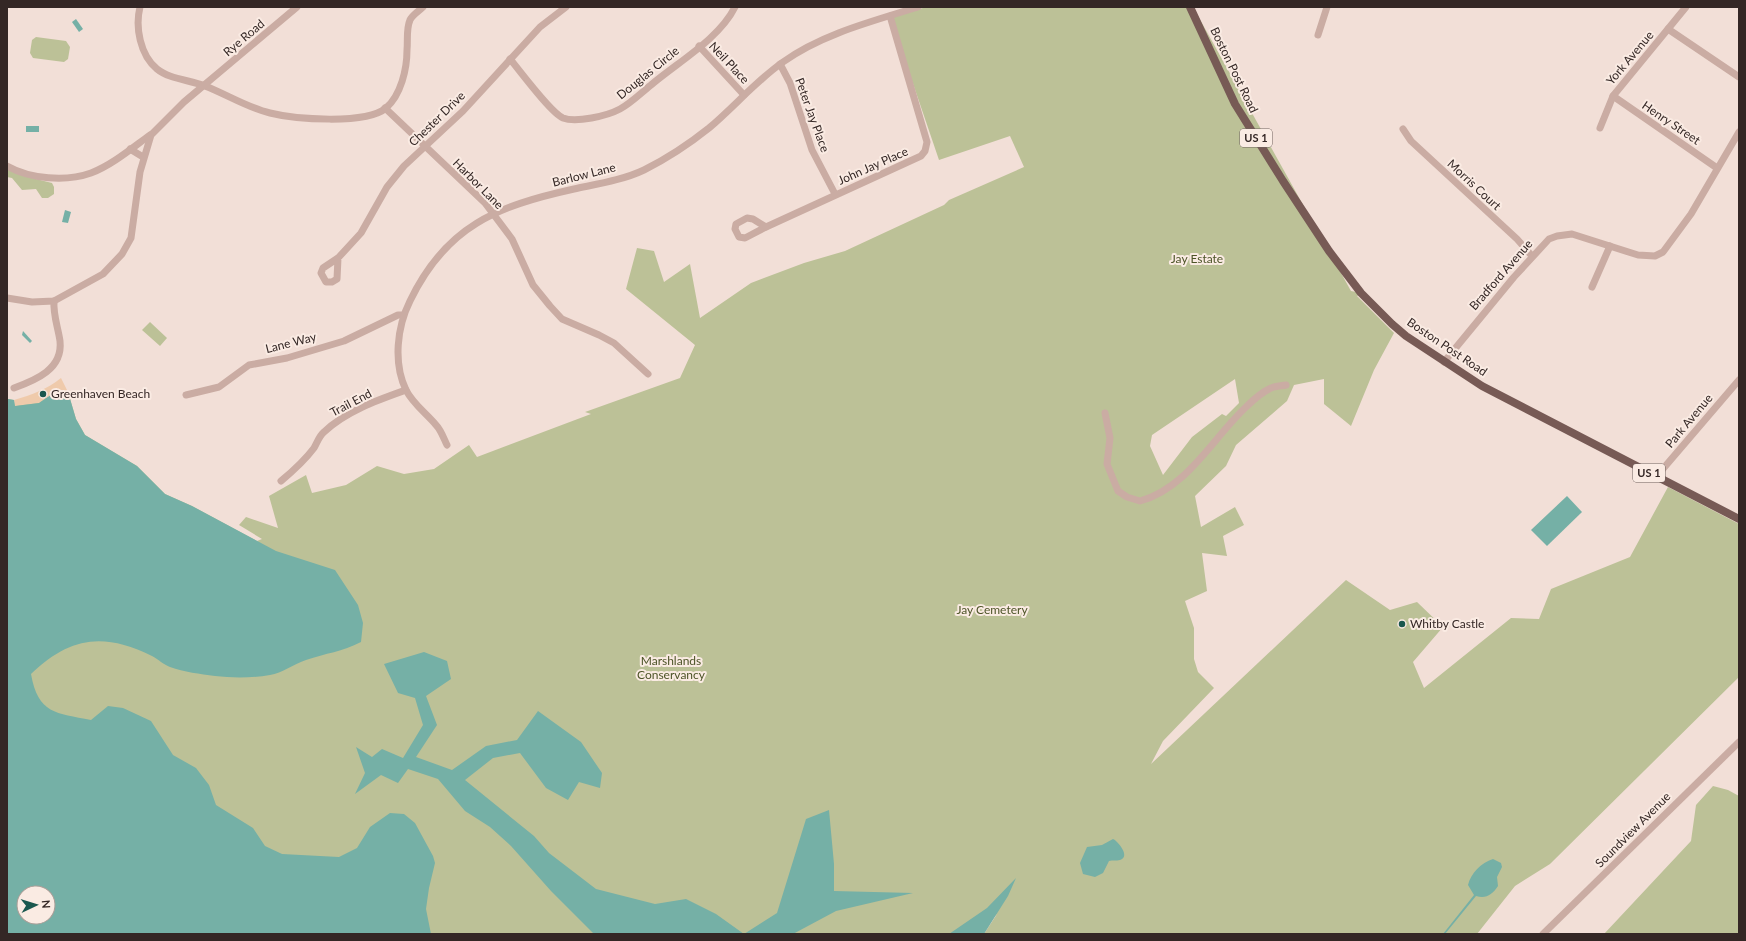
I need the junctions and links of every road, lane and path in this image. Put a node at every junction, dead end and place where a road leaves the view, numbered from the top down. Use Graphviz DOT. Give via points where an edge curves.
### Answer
graph roads {
  1 [pos="140,7"];
  2 [pos="297,7"];
  3 [pos="423,7"];
  4 [pos="566,7"];
  5 [pos="735,7"];
  6 [pos="918,7"];
  7 [pos="1190,7"];
  8 [pos="1327,7"];
  9 [pos="1686,7"];
  10 [pos="890,16"];
  11 [pos="1668,29"];
  12 [pos="1318,35"];
  13 [pos="699,46"];
  14 [pos="510,59"];
  15 [pos="780,64"];
  16 [pos="1739,77"];
  17 [pos="204,85"];
  18 [pos="744,95"];
  19 [pos="1613,96"];
  20 [pos="385,108"];
  21 [pos="1600,128"];
  22 [pos="1403,129"];
  23 [pos="1739,132"];
  24 [pos="151,135"];
  25 [pos="424,147"];
  26 [pos="136,153"];
  27 [pos="7,166"];
  28 [pos="1717,168"];
  29 [pos="835,194"];
  30 [pos="493,214"];
  31 [pos="766,227"];
  32 [pos="1610,246"];
  33 [pos="1532,256"];
  34 [pos="338,258"];
  35 [pos="1592,287"];
  36 [pos="7,298"];
  37 [pos="54,301"];
  38 [pos="403,315"];
  39 [pos="1444,362"];
  40 [pos="648,374"];
  41 [pos="1739,380"];
  42 [pos="1286,385"];
  43 [pos="14,388"];
  44 [pos="406,390"];
  45 [pos="186,395"];
  46 [pos="1105,413"];
  47 [pos="447,445"];
  48 [pos="1656,477"];
  49 [pos="281,481"];
  50 [pos="1739,519"];
  51 [pos="1739,742"];
  52 [pos="1543,934"];
  1 -- 17 [label="street" via="138,34 156,69"];
  2 -- 17 [label="street, Rye Road"];
  3 -- 20 [label="street" via="410,18 407,30 406,69 398,92"];
  4 -- 14 [label="street, Chester Drive" via="540,27"];
  5 -- 13 [label="street, Douglas Circle" via="715,33"];
  6 -- 10 [label="street, Barlow Lane"];
  7 -- 39 [label="main road, Boston Post Road / US 1" via="1235,104 1330,251 1361,293 1392,324"];
  8 -- 12 [label="street"];
  9 -- 11 [label="street, York Avenue"];
  10 -- 15 [label="street, Barlow Lane" via="820,41"];
  10 -- 29 [label="street, John Jay Place" via="921,118 927,142 925,151 921,156"];
  11 -- 16 [label="street"];
  11 -- 19 [label="street, York Avenue"];
  13 -- 14 [label="street, Douglas Circle" via="620,109 588,118 563,118 553,110"];
  13 -- 18 [label="street, Neil Place"];
  14 -- 25 [label="street, Chester Drive" via="463,111"];
  15 -- 18 [label="street, Barlow Lane"];
  15 -- 29 [label="street, Peter Jay Place" via="790,83 812,150"];
  17 -- 20 [label="street" via="269,113 313,119 348,119"];
  17 -- 24 [label="street, Rye Road"];
  18 -- 30 [label="street, Barlow Lane" via="709,128 643,170 607,182 536,198"];
  19 -- 21 [label="street, York Avenue"];
  19 -- 28 [label="street, Henry Street"];
  20 -- 25 [label="street, Harbor Lane"];
  22 -- 33 [label="street, Morris Court" via="1411,141"];
  23 -- 28 [label="street, Bradford Avenue"];
  24 -- 26 [label="street"];
  24 -- 26 [label="street"];
  25 -- 30 [label="street, Harbor Lane" via="485,203"];
  25 -- 34 [label="street, Chester Drive" via="387,187 361,233"];
  26 -- 27 [label="street" via="90,173 76,176 42,178"];
  26 -- 37 [label="street" via="131,238 127,247 103,274"];
  28 -- 32 [label="street, Bradford Avenue" via="1691,214 1662,252 1655,256 1638,255"];
  29 -- 31 [label="street, John Jay Place"];
  30 -- 38 [label="street, Barlow Lane" via="470,226 446,246 427,271"];
  30 -- 40 [label="street, Harbor Lane" via="512,239 533,285 562,319 614,343"];
  32 -- 33 [label="street, Bradford Avenue" via="1572,234 1557,236 1543,244"];
  32 -- 35 [label="street"];
  33 -- 39 [label="street, Bradford Avenue"];
  36 -- 37 [label="street" via="32,302"];
  37 -- 43 [label="street" via="60,342 59,354 48,372"];
  38 -- 44 [label="street, Barlow Lane" via="398,343"];
  38 -- 45 [label="street, Lane Way" via="398,315 344,341 287,358 250,365 219,387"];
  39 -- 48 [label="main road, Boston Post Road / US 1" via="1482,386"];
  41 -- 48 [label="street, Park Avenue"];
  42 -- 46 [label="street" via="1270,388 1256,398 1165,492 1140,501 1118,491 1108,464 1110,438"];
  44 -- 47 [label="street, Barlow Lane" via="438,426"];
  44 -- 49 [label="street, Trail End" via="376,401 336,421 322,434 301,463"];
  48 -- 50 [label="main road, Boston Post Road / US 1"];
  51 -- 52 [label="street, Soundview Avenue"];
}
